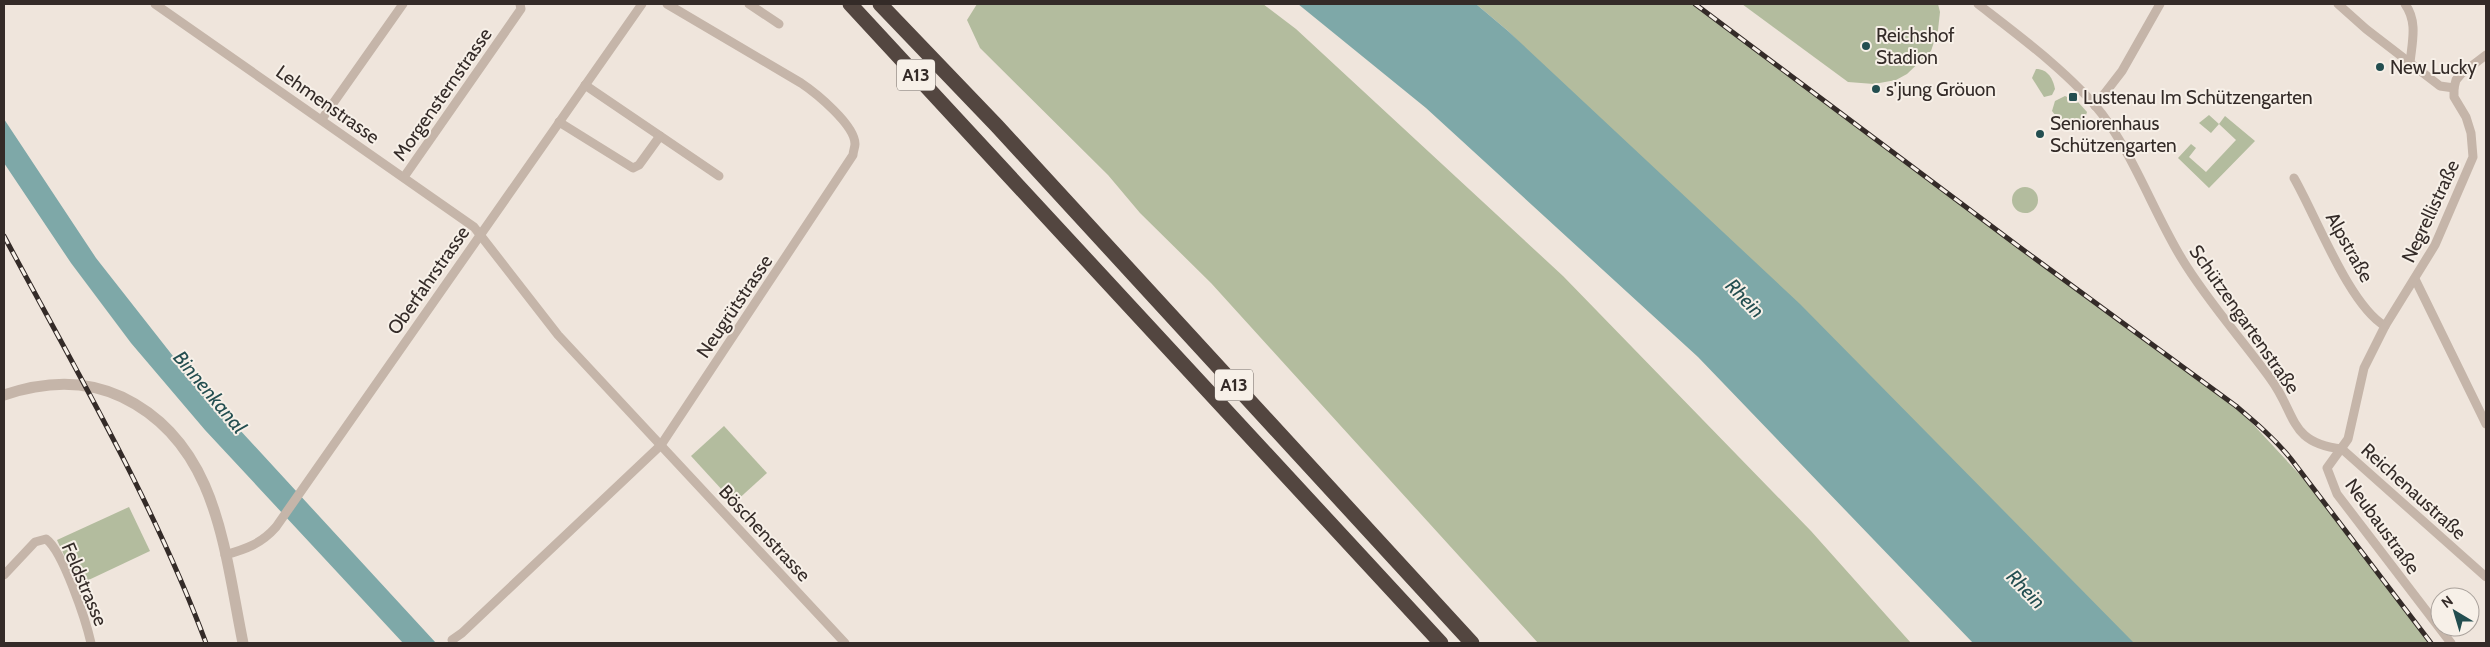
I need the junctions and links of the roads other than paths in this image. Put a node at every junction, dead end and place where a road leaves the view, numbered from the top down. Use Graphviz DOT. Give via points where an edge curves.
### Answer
graph roads {
  1 [pos="155,4"];
  2 [pos="403,4"];
  3 [pos="520,4"];
  4 [pos="642,4"];
  5 [pos="667,4"];
  6 [pos="750,4"];
  7 [pos="850,4"];
  8 [pos="880,4"];
  9 [pos="1978,4"];
  10 [pos="2160,4"];
  11 [pos="2338,4"];
  12 [pos="2405,4"];
  13 [pos="779,24"];
  14 [pos="2486,55"];
  15 [pos="2410,63"];
  16 [pos="585,85"];
  17 [pos="2454,88"];
  18 [pos="2095,106"];
  19 [pos="322,119"];
  20 [pos="559,122"];
  21 [pos="660,136"];
  22 [pos="719,176"];
  23 [pos="404,177"];
  24 [pos="2294,178"];
  25 [pos="479,235"];
  26 [pos="2415,279"];
  27 [pos="2385,326"];
  28 [pos="4,395"];
  29 [pos="2486,424"];
  30 [pos="661,445"];
  31 [pos="2342,449"];
  32 [pos="225,555"];
  33 [pos="4,575"];
  34 [pos="2486,577"];
  35 [pos="452,640"];
  36 [pos="92,643"];
  37 [pos="243,643"];
  38 [pos="845,643"];
  39 [pos="1441,643"];
  40 [pos="1472,643"];
  41 [pos="2451,643"];
  1 -- 19 [label="street, Lehmenstrasse"];
  2 -- 19 [label="street"];
  3 -- 23 [label="street, Morgensternstrasse" via="521,8"];
  4 -- 16 [label="street, Oberfahrstrasse"];
  5 -- 30 [label="street, Neugrütstrasse" via="814,92 851,131 855,143 852,155 824,199"];
  6 -- 13 [label="street"];
  7 -- 39 [label="highway, A13"];
  8 -- 40 [label="highway, A13" via="1004,133"];
  9 -- 18 [label="street, Schützengartenstraße" via="2069,79"];
  10 -- 18 [label="street" via="2122,71"];
  11 -- 15 [label="street"];
  12 -- 15 [label="street" via="2414,26"];
  14 -- 17 [label="street" via="2461,74"];
  15 -- 17 [label="street" via="2440,86"];
  16 -- 20 [label="street, Oberfahrstrasse"];
  16 -- 21 [label="street"];
  17 -- 26 [label="street, Negrellistraße" via="2454,97 2471,133 2473,157 2435,246"];
  18 -- 31 [label="street, Schützengartenstraße" via="2119,142 2183,260 2207,297 2283,395 2294,425 2319,445"];
  19 -- 23 [label="street, Lehmenstrasse"];
  20 -- 21 [label="street" via="633,168 639,165"];
  20 -- 25 [label="street, Oberfahrstrasse"];
  21 -- 22 [label="street"];
  23 -- 25 [label="street, Lehmenstrasse" via="474,227"];
  24 -- 27 [label="street, Alpstraße" via="2354,291 2378,322"];
  25 -- 30 [label="street, Böschenstrasse" via="558,335"];
  25 -- 32 [label="street, Oberfahrstrasse" via="276,527 261,542"];
  26 -- 27 [label="street, Negrellistraße"];
  26 -- 29 [label="street, Negrellistraße"];
  27 -- 31 [label="street, Negrellistraße" via="2364,368 2348,439"];
  28 -- 32 [label="street" via="65,384 113,393 143,407 160,420 192,458 211,499"];
  30 -- 35 [label="street, Neugrütstrasse"];
  30 -- 38 [label="street, Böschenstrasse"];
  31 -- 34 [label="street, Reichenaustraße"];
  31 -- 41 [label="street, Neubaustraße" via="2328,468 2337,494"];
  32 -- 37 [label="street"];
  33 -- 36 [label="street, Feldstrasse" via="34,542 46,539 58,552"];
}
